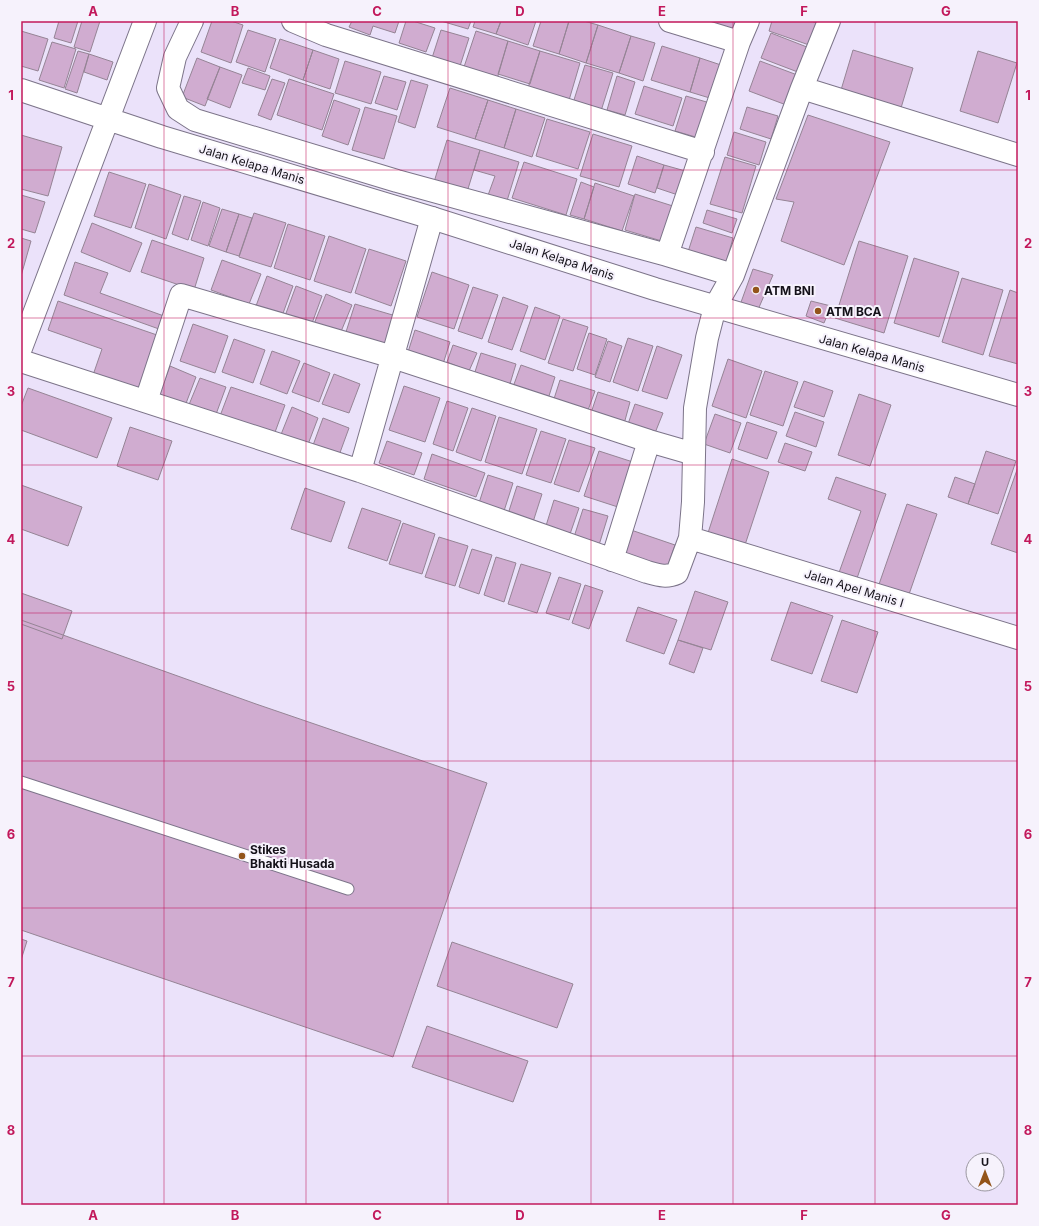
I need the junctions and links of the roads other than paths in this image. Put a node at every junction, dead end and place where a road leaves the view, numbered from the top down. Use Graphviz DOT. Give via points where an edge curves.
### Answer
graph roads {
  1 [pos="145,21"];
  2 [pos="192,21"];
  3 [pos="293,21"];
  4 [pos="670,21"];
  5 [pos="748,21"];
  6 [pos="829,21"];
  7 [pos="328,28"];
  8 [pos="739,42"];
  9 [pos="802,88"];
  10 [pos="21,90"];
  11 [pos="106,120"];
  12 [pos="703,152"];
  13 [pos="1018,155"];
  14 [pos="432,218"];
  15 [pos="667,255"];
  16 [pos="733,275"];
  17 [pos="715,306"];
  18 [pos="21,348"];
  19 [pos="393,357"];
  20 [pos="21,360"];
  21 [pos="1018,395"];
  22 [pos="146,401"];
  23 [pos="649,441"];
  24 [pos="694,454"];
  25 [pos="360,470"];
  26 [pos="690,538"];
  27 [pos="612,560"];
  28 [pos="1018,638"];
  29 [pos="21,782"];
  30 [pos="348,889"];
  1 -- 11 [label="street"];
  2 -- 15 [label="street" via="175,57 168,88 178,109 195,120 397,181"];
  3 -- 7 [label="street"];
  4 -- 8 [label="street"];
  5 -- 8 [label="street"];
  6 -- 9 [label="street"];
  7 -- 12 [label="street"];
  8 -- 12 [label="street"];
  9 -- 13 [label="street"];
  9 -- 16 [label="street"];
  10 -- 11 [label="street, Jalan Kelapa Manis"];
  11 -- 14 [label="street, Jalan Kelapa Manis"];
  11 -- 18 [label="street"];
  12 -- 15 [label="street"];
  14 -- 17 [label="street, Jalan Kelapa Manis"];
  14 -- 19 [label="street"];
  15 -- 16 [label="street"];
  16 -- 17 [label="street"];
  17 -- 21 [label="street, Jalan Kelapa Manis"];
  17 -- 24 [label="street" via="695,408"];
  19 -- 22 [label="street" via="181,295"];
  19 -- 23 [label="street"];
  19 -- 25 [label="street"];
  20 -- 22 [label="street"];
  22 -- 25 [label="street"];
  23 -- 24 [label="street"];
  23 -- 27 [label="street"];
  24 -- 26 [label="street"];
  25 -- 27 [label="street"];
  26 -- 27 [label="street" via="677,573 666,577"];
  26 -- 28 [label="street, Jalan Apel Manis I"];
  29 -- 30 [label="lane"];
}
